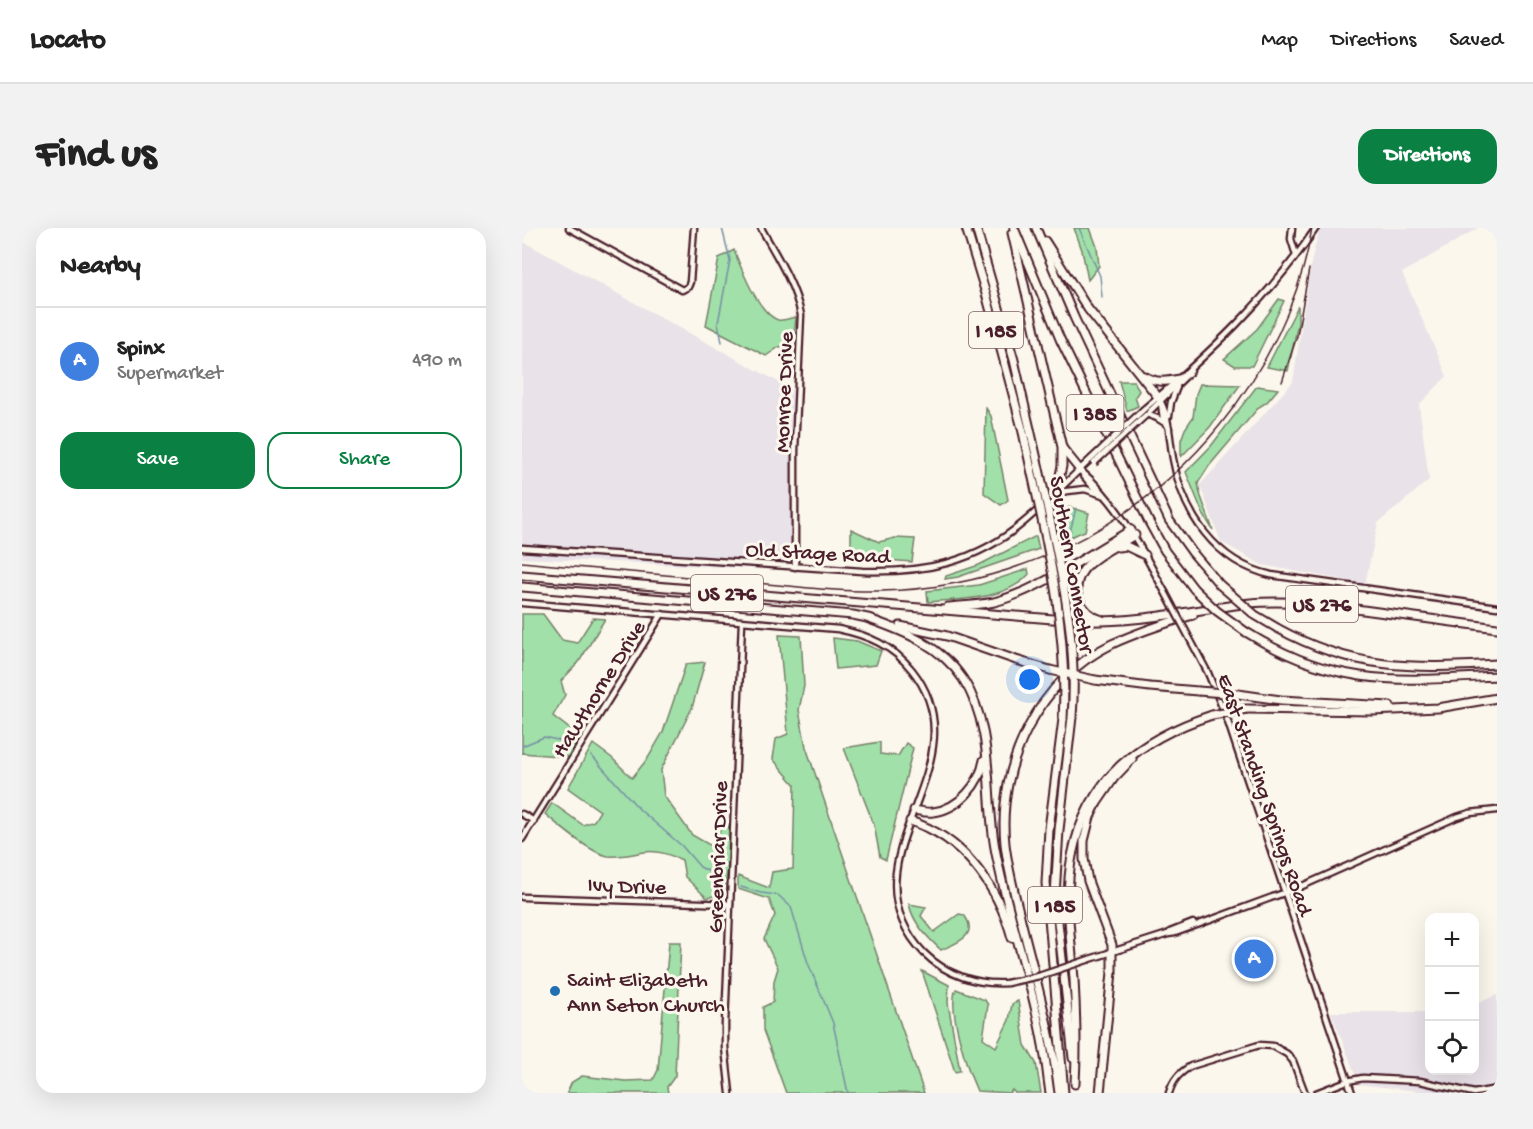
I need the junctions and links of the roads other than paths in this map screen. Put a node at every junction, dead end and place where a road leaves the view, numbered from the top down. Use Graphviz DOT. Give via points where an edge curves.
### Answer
graph roads {
  1 [pos="569,228"];
  2 [pos="694,228"];
  3 [pos="761,228"];
  4 [pos="966,228"];
  5 [pos="976,228"];
  6 [pos="1012,228"];
  7 [pos="1036,228"];
  8 [pos="1292,228"];
  9 [pos="1316,228"];
  10 [pos="1296,255"];
  11 [pos="1140,374"];
  12 [pos="1178,382"];
  13 [pos="1160,399"];
  14 [pos="1145,413"];
  15 [pos="1167,423"];
  16 [pos="1026,431"];
  17 [pos="1062,447"];
  18 [pos="1080,470"];
  19 [pos="1056,493"];
  20 [pos="1105,495"];
  21 [pos="1133,533"];
  22 [pos="1115,547"];
  23 [pos="522,548"];
  24 [pos="1145,555"];
  25 [pos="795,567"];
  26 [pos="522,575"];
  27 [pos="522,587"];
  28 [pos="522,603"];
  29 [pos="1497,607"];
  30 [pos="933,609"];
  31 [pos="1210,610"];
  32 [pos="662,614"];
  33 [pos="869,619"];
  34 [pos="742,622"];
  35 [pos="1114,622"];
  36 [pos="1497,628"];
  37 [pos="1497,664"];
  38 [pos="1497,676"];
  39 [pos="1497,698"];
  40 [pos="1438,708"];
  41 [pos="1162,735"];
  42 [pos="984,745"];
  43 [pos="914,810"];
  44 [pos="1497,810"];
  45 [pos="522,814"];
  46 [pos="534,821"];
  47 [pos="909,821"];
  48 [pos="522,839"];
  49 [pos="1285,893"];
  50 [pos="522,897"];
  51 [pos="730,903"];
  52 [pos="1111,952"];
  53 [pos="1047,1074"];
  54 [pos="1347,1081"];
  55 [pos="1075,1084"];
  56 [pos="1497,1089"];
  57 [pos="730,1093"];
  58 [pos="1050,1093"];
  59 [pos="1059,1093"];
  60 [pos="1064,1093"];
  61 [pos="1076,1093"];
  62 [pos="1100,1093"];
  63 [pos="1169,1093"];
  64 [pos="1305,1093"];
  65 [pos="1316,1093"];
  66 [pos="1353,1093"];
  1 -- 2 [label="street" via="682,290 690,282"];
  3 -- 25 [label="street, Monroe Drive" via="801,315"];
  4 -- 16 [label="highway, Southern Connector / I 185"];
  5 -- 16 [label="highway, Southern Connector / I 185" via="1014,360"];
  6 -- 17 [label="highway"];
  6 -- 38 [label="highway, I 385, bridge" via="1060,339 1149,522 1194,589 1217,611 1271,648 1300,661 1354,676 1412,680"];
  7 -- 11 [label="highway" via="1088,309"];
  7 -- 37 [label="highway, I 385, bridge" via="1169,520 1220,585 1256,615 1298,640 1325,650 1374,663 1410,667"];
  8 -- 10 [label="street"];
  9 -- 10 [label="street, Old Stage Road"];
  10 -- 12 [label="street, Old Stage Road" via="1245,316"];
  11 -- 12 [label="highway" via="1153,381"];
  11 -- 13 [label="highway"];
  12 -- 13 [label="street, Old Stage Road"];
  12 -- 15 [label="street"];
  13 -- 14 [label="street, Old Stage Road"];
  13 -- 15 [label="street"];
  14 -- 15 [label="street"];
  14 -- 18 [label="street, Old Stage Road, bridge"];
  15 -- 29 [label="street" via="1175,468 1188,506 1209,540 1237,563 1271,576"];
  16 -- 55 [label="highway, Southern Connector / I 185, bridge" via="1063,578 1074,663 1055,895"];
  16 -- 60 [label="highway, Southern Connector / I 185, bridge" via="1060,615 1064,666 1063,719 1046,883"];
  17 -- 18 [label="highway"];
  17 -- 19 [label="highway"];
  18 -- 19 [label="street, Old Stage Road"];
  18 -- 20 [label="street, East Standing Springs Road"];
  19 -- 20 [label="street" via="1076,489"];
  19 -- 25 [label="street, Old Stage Road" via="999,540 940,566 896,572"];
  20 -- 21 [label="street, East Standing Springs Road"];
  21 -- 22 [label="highway"];
  21 -- 24 [label="street, East Standing Springs Road"];
  21 -- 30 [label="highway" via="1013,596"];
  22 -- 24 [label="highway" via="1126,546"];
  22 -- 35 [label="highway" via="1081,570 1076,584 1084,609 1096,618"];
  23 -- 25 [label="street, Old Stage Road"];
  24 -- 49 [label="street, East Standing Springs Road, bridge" via="1208,674 1227,719"];
  26 -- 30 [label="highway, US 276"];
  27 -- 33 [label="highway, US 276"];
  28 -- 32 [label="street"];
  30 -- 35 [label="highway, US 276"];
  31 -- 35 [label="highway, US 276"];
  31 -- 36 [label="highway, US 276" via="1253,603 1311,603"];
  31 -- 59 [label="highway" via="1113,644 1071,671 1038,711 1015,759 1006,801 1005,843"];
  32 -- 34 [label="street"];
  32 -- 46 [label="street, Hawthorne Drive"];
  33 -- 40 [label="highway, US 276, bridge" via="948,636 1016,660 1095,680 1281,700"];
  33 -- 42 [label="highway" via="907,632 948,661 974,700"];
  34 -- 43 [label="street" via="861,634 883,644 903,660 924,689 934,729 933,755"];
  34 -- 51 [label="street, Greenbriar Drive"];
  39 -- 40 [label="highway, US 276"];
  40 -- 41 [label="highway, bridge" via="1246,709 1212,715"];
  41 -- 52 [label="highway" via="1114,778 1092,811 1085,833 1085,870 1112,945"];
  41 -- 55 [label="highway" via="1133,753 1107,779 1084,816 1072,856 1069,896 1077,1040"];
  42 -- 43 [label="highway" via="979,777 964,796 939,811"];
  42 -- 53 [label="highway" via="995,847"];
  43 -- 47 [label="street"];
  44 -- 49 [label="street" via="1457,817"];
  45 -- 46 [label="street"];
  46 -- 48 [label="street, Hawthorne Drive"];
  47 -- 52 [label="street, bridge" via="894,876 897,904 907,929 923,951 945,969 969,979 1007,983"];
  47 -- 53 [label="highway" via="955,846 996,896 1011,933"];
  49 -- 52 [label="street"];
  49 -- 54 [label="street, East Standing Springs Road"];
  50 -- 51 [label="street, Ivy Drive"];
  51 -- 57 [label="street, Greenbriar Drive" via="725,1039"];
  52 -- 62 [label="highway"];
  53 -- 58 [label="highway"];
  54 -- 56 [label="street" via="1420,1081 1474,1093"];
  54 -- 65 [label="street"];
  54 -- 66 [label="street, East Standing Springs Road"];
  55 -- 61 [label="highway, Southern Connector / I 185"];
  63 -- 64 [label="street" via="1181,1071 1259,1045 1273,1046 1287,1054"];
}
